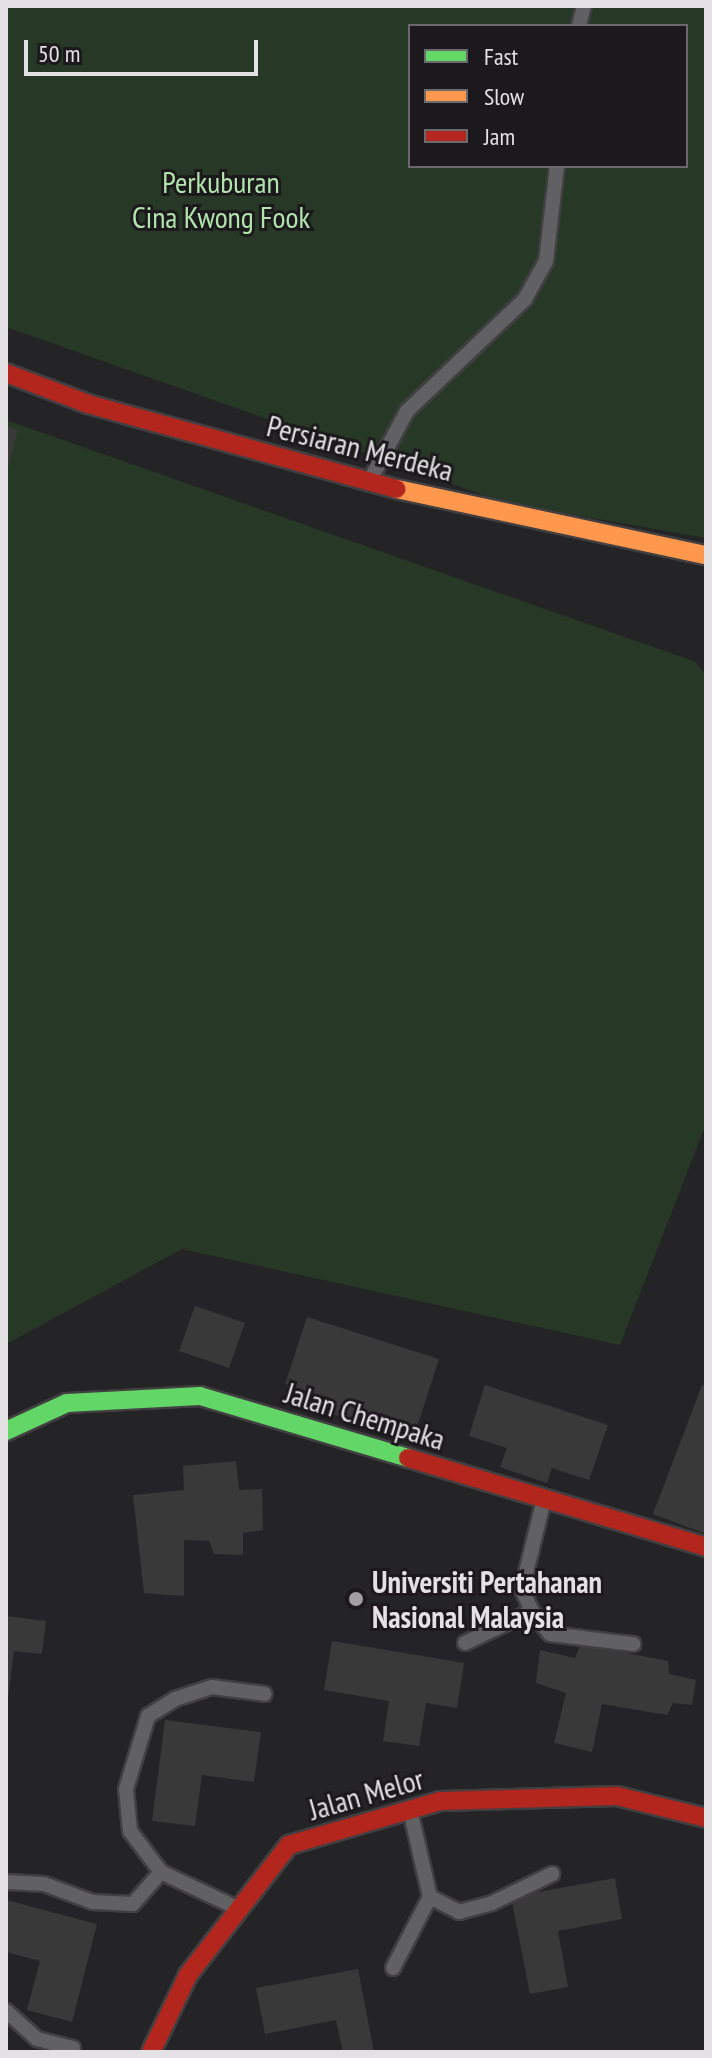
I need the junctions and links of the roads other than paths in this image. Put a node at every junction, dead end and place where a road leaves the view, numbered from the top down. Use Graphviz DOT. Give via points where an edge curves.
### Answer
graph roads {
  1 [pos="557,168"];
  2 [pos="6,373"];
  3 [pos="368,483"];
  4 [pos="706,555"];
  5 [pos="6,1431"];
  6 [pos="544,1498"];
  7 [pos="706,1547"];
  8 [pos="532,1611"];
  9 [pos="465,1643"];
  10 [pos="633,1644"];
  11 [pos="265,1694"];
  12 [pos="410,1810"];
  13 [pos="706,1818"];
  14 [pos="161,1872"];
  15 [pos="552,1874"];
  16 [pos="6,1882"];
  17 [pos="430,1897"];
  18 [pos="239,1909"];
  19 [pos="393,1968"];
  20 [pos="6,2011"];
  21 [pos="73,2048"];
  22 [pos="151,2052"];
  1 -- 3 [label="lane" via="546,261 525,299 407,411"];
  2 -- 3 [label="street, Persiaran Merdeka" via="88,404"];
  3 -- 4 [label="street, Persiaran Merdeka"];
  5 -- 6 [label="street, Jalan Chempaka" via="67,1403 200,1396"];
  6 -- 7 [label="street, Jalan Chempaka"];
  6 -- 8 [label="lane" via="522,1589"];
  8 -- 9 [label="lane"];
  8 -- 10 [label="lane" via="550,1634"];
  11 -- 14 [label="lane" via="212,1687 175,1699 148,1716 126,1789 130,1831"];
  12 -- 13 [label="street, Jalan Melor" via="440,1801 617,1796"];
  12 -- 17 [label="lane"];
  12 -- 18 [label="street, Jalan Melor" via="289,1845"];
  14 -- 16 [label="lane" via="133,1904 93,1902 44,1884"];
  14 -- 18 [label="lane"];
  15 -- 17 [label="lane" via="459,1912"];
  17 -- 19 [label="lane"];
  18 -- 22 [label="street, Jalan Melor" via="188,1975"];
  20 -- 21 [label="lane" via="37,2039"];
}
